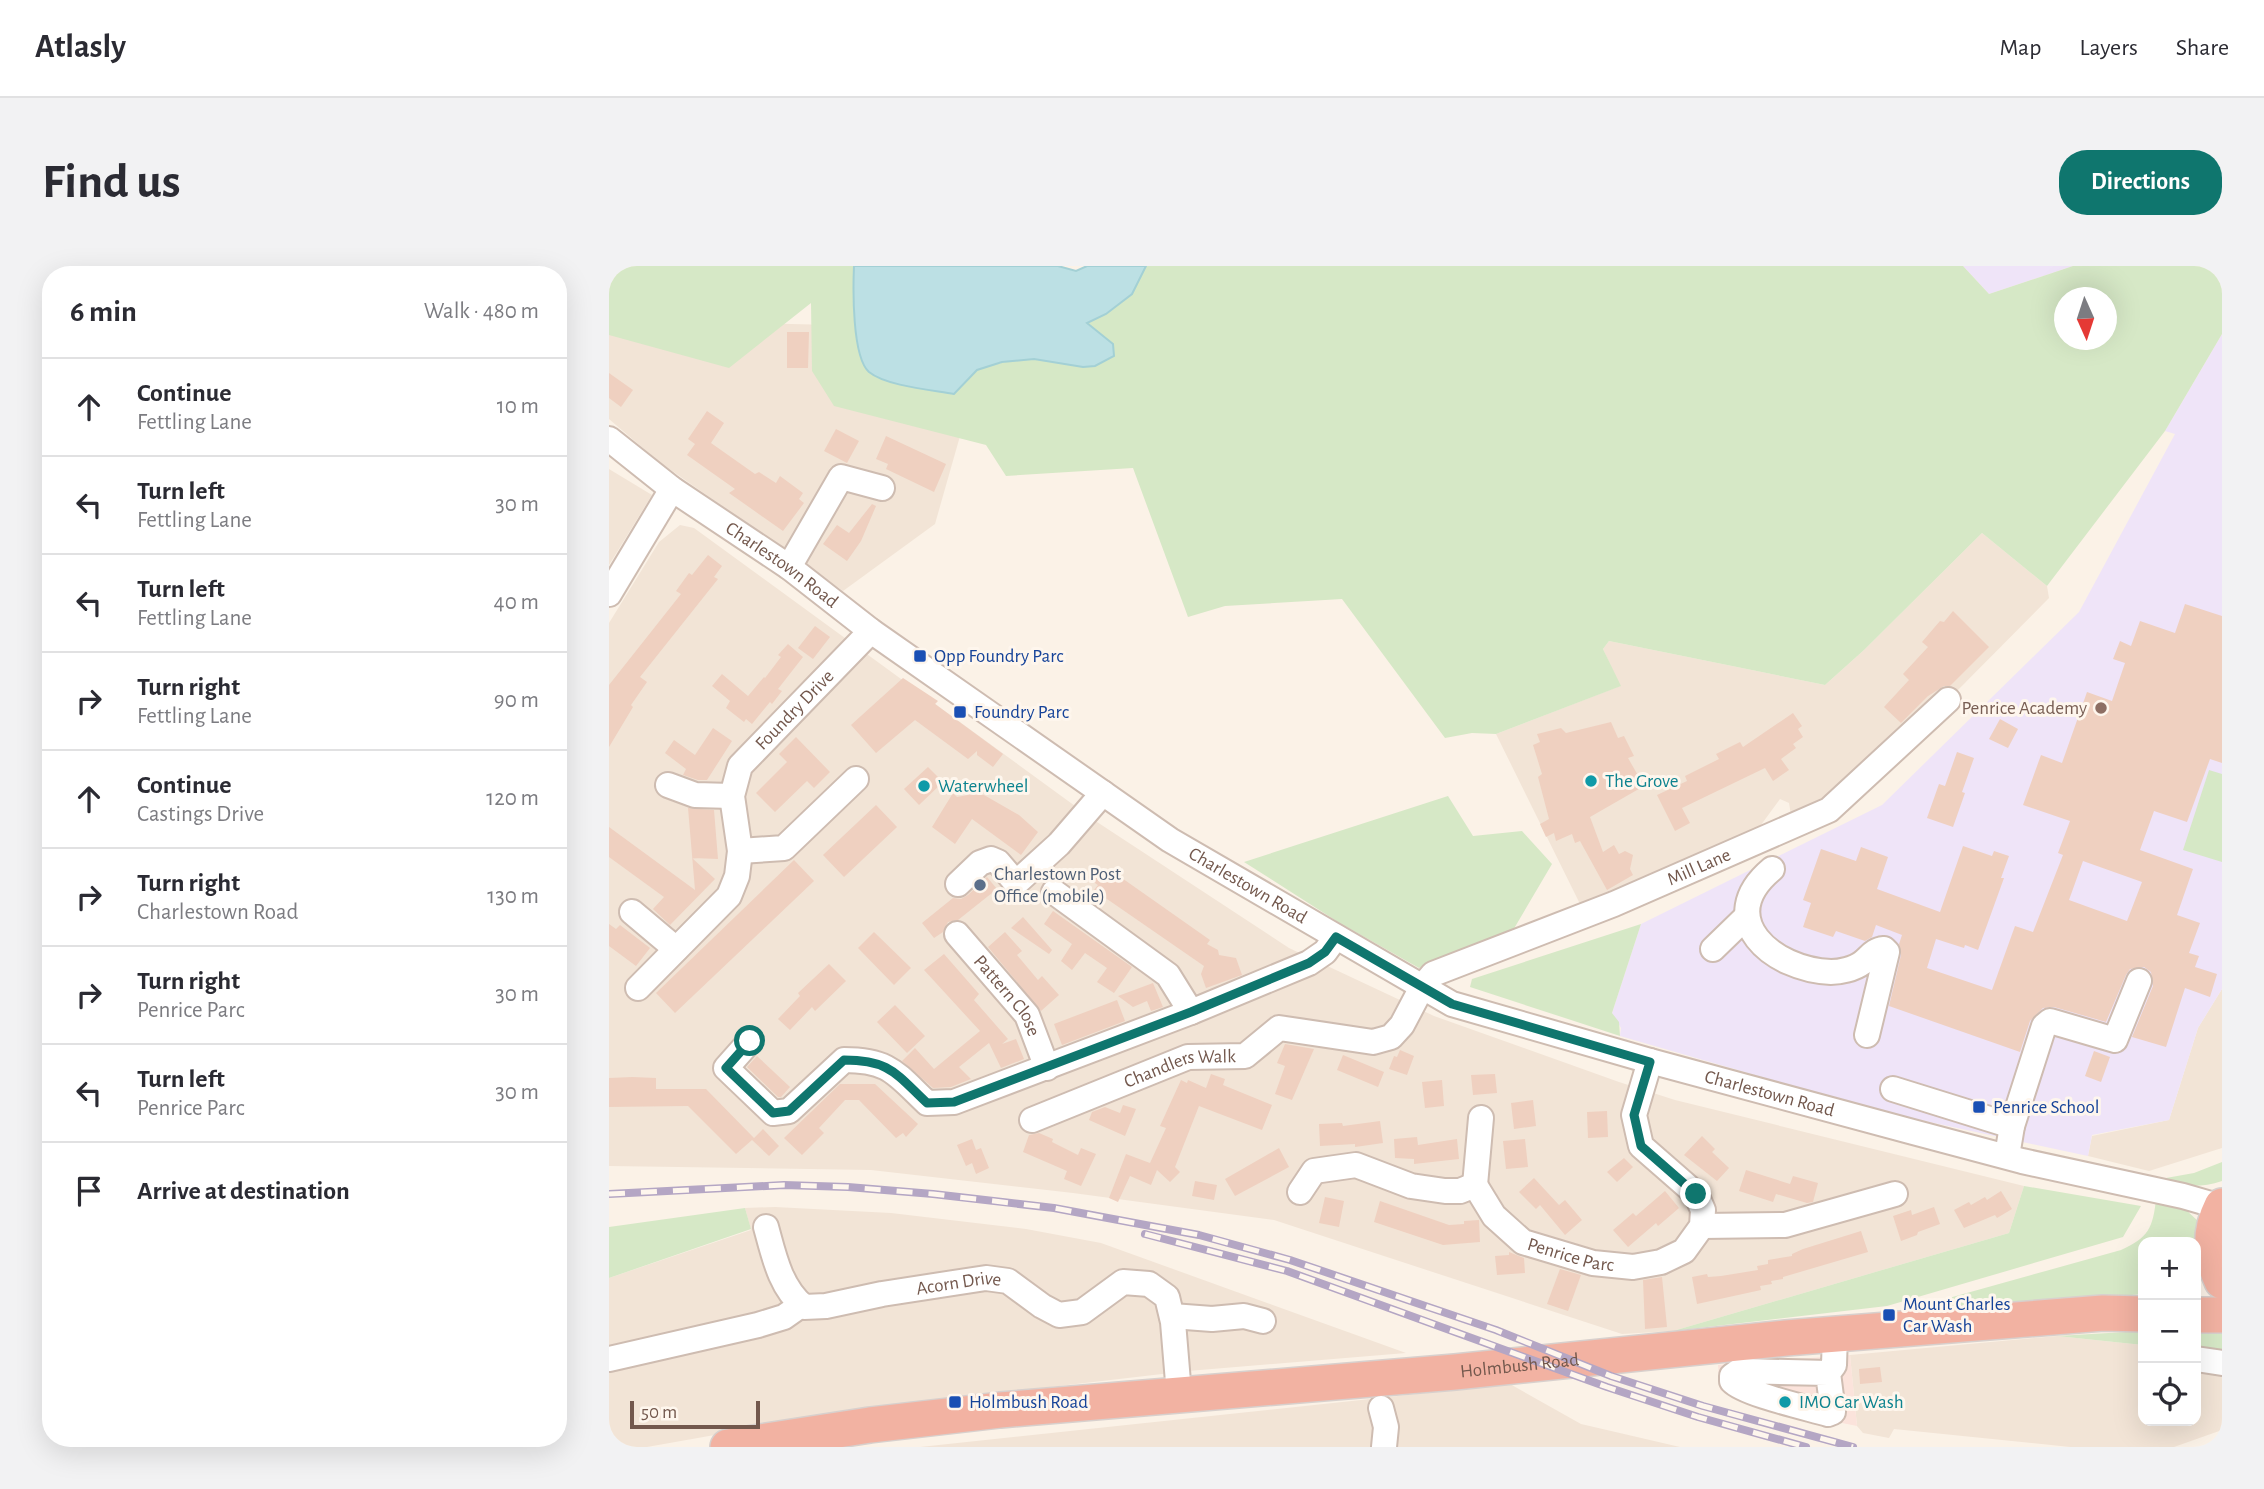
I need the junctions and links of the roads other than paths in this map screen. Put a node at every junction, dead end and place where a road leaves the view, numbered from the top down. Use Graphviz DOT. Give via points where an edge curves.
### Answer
graph roads {
  1 [pos="609,439"];
  2 [pos="882,488"];
  3 [pos="672,489"];
  4 [pos="789,567"];
  5 [pos="609,594"];
  6 [pos="871,631"];
  7 [pos="1948,700"];
  8 [pos="856,779"];
  9 [pos="668,785"];
  10 [pos="1103,793"];
  11 [pos="732,796"];
  12 [pos="740,851"];
  13 [pos="1772,869"];
  14 [pos="958,884"];
  15 [pos="1054,892"];
  16 [pos="632,912"];
  17 [pos="1746,917"];
  18 [pos="957,934"];
  19 [pos="1336,937"];
  20 [pos="676,949"];
  21 [pos="1713,949"];
  22 [pos="2139,981"];
  23 [pos="1422,987"];
  24 [pos="638,988"];
  25 [pos="1191,1012"];
  26 [pos="1867,1035"];
  27 [pos="750,1041"];
  28 [pos="1650,1062"];
  29 [pos="1047,1068"];
  30 [pos="1481,1118"];
  31 [pos="1032,1119"];
  32 [pos="2012,1126"];
  33 [pos="1898,1128"];
  34 [pos="2007,1156"];
  35 [pos="1475,1185"];
  36 [pos="1300,1192"];
  37 [pos="1895,1194"];
  38 [pos="2221,1206"];
  39 [pos="1702,1226"];
  40 [pos="766,1227"];
  41 [pos="2210,1274"];
  42 [pos="801,1305"];
  43 [pos="2138,1305"];
  44 [pos="2103,1313"];
  45 [pos="2138,1314"];
  46 [pos="2201,1315"];
  47 [pos="2222,1315"];
  48 [pos="1172,1316"];
  49 [pos="1263,1321"];
  50 [pos="1835,1334"];
  51 [pos="609,1359"];
  52 [pos="2201,1360"];
  53 [pos="2222,1363"];
  54 [pos="1828,1373"];
  55 [pos="1179,1394"];
  56 [pos="728,1447"];
  1 -- 3 [label="street, Charlestown Road"];
  2 -- 4 [label="street" via="841,477"];
  3 -- 4 [label="street, Charlestown Road"];
  3 -- 5 [label="street"];
  4 -- 6 [label="street, Charlestown Road"];
  6 -- 10 [label="street, Charlestown Road"];
  6 -- 11 [label="street, Foundry Drive" via="740,766"];
  7 -- 23 [label="street, Mill Lane" via="1829,810 1614,904 1433,974"];
  8 -- 12 [label="street" via="784,848"];
  9 -- 11 [label="street" via="695,795"];
  10 -- 14 [label="street" via="1059,844 1016,883 992,859 980,863"];
  10 -- 19 [label="street, Charlestown Road" via="1170,840"];
  11 -- 12 [label="street, Foundry Drive"];
  12 -- 20 [label="street, Foundry Drive" via="729,896"];
  13 -- 17 [label="street" via="1753,888 1746,902"];
  15 -- 25 [label="street" via="1168,975"];
  16 -- 20 [label="street"];
  17 -- 21 [label="street"];
  17 -- 26 [label="street" via="1775,956 1812,969 1846,969 1884,949 1887,957"];
  18 -- 29 [label="street, Pattern Close" via="1027,1015"];
  19 -- 23 [label="street, Charlestown Road"];
  19 -- 25 [label="street" via="1309,963"];
  20 -- 24 [label="street, Foundry Drive"];
  22 -- 32 [label="street" via="2115,1040 2047,1022"];
  23 -- 28 [label="street, Charlestown Road" via="1452,1004"];
  23 -- 31 [label="street, Chandlers Walk" via="1391,1037 1373,1042 1279,1028 1245,1056 1188,1057"];
  25 -- 29 [label="street"];
  27 -- 29 [label="street" via="726,1068 773,1113 789,1111 844,1060 869,1060 890,1069 927,1103 954,1102"];
  28 -- 33 [label="street, Charlestown Road"];
  28 -- 39 [label="street" via="1634,1115 1641,1146 1696,1194 1703,1210"];
  30 -- 35 [label="street"];
  32 -- 33 [label="street" via="1899,1091"];
  32 -- 34 [label="street"];
  33 -- 34 [label="street, Charlestown Road"];
  34 -- 38 [label="street, Charlestown Road"];
  35 -- 36 [label="street" via="1460,1191 1411,1186 1356,1165 1314,1171"];
  35 -- 39 [label="street, Penrice Parc" via="1495,1216 1523,1242 1593,1263 1633,1267 1661,1262 1684,1251"];
  37 -- 39 [label="street" via="1785,1225"];
  38 -- 41 [label="highway" via="2212,1232"];
  40 -- 42 [label="street" via="781,1273"];
  42 -- 48 [label="street, Acorn Drive" via="826,1306 986,1278 1008,1280 1059,1315 1082,1312 1123,1282 1149,1284 1167,1297"];
  42 -- 51 [label="street" via="784,1317 758,1325"];
  43 -- 44 [label="highway"];
  44 -- 45 [label="highway"];
  44 -- 50 [label="highway, Holmbush Road"];
  46 -- 47 [label="highway"];
  48 -- 49 [label="street" via="1244,1316"];
  48 -- 55 [label="street, Acorn Drive"];
  50 -- 54 [label="street" via="1835,1365"];
  50 -- 55 [label="highway, Holmbush Road"];
  52 -- 53 [label="street"];
  55 -- 56 [label="highway, Holmbush Road" via="870,1425"];
}
